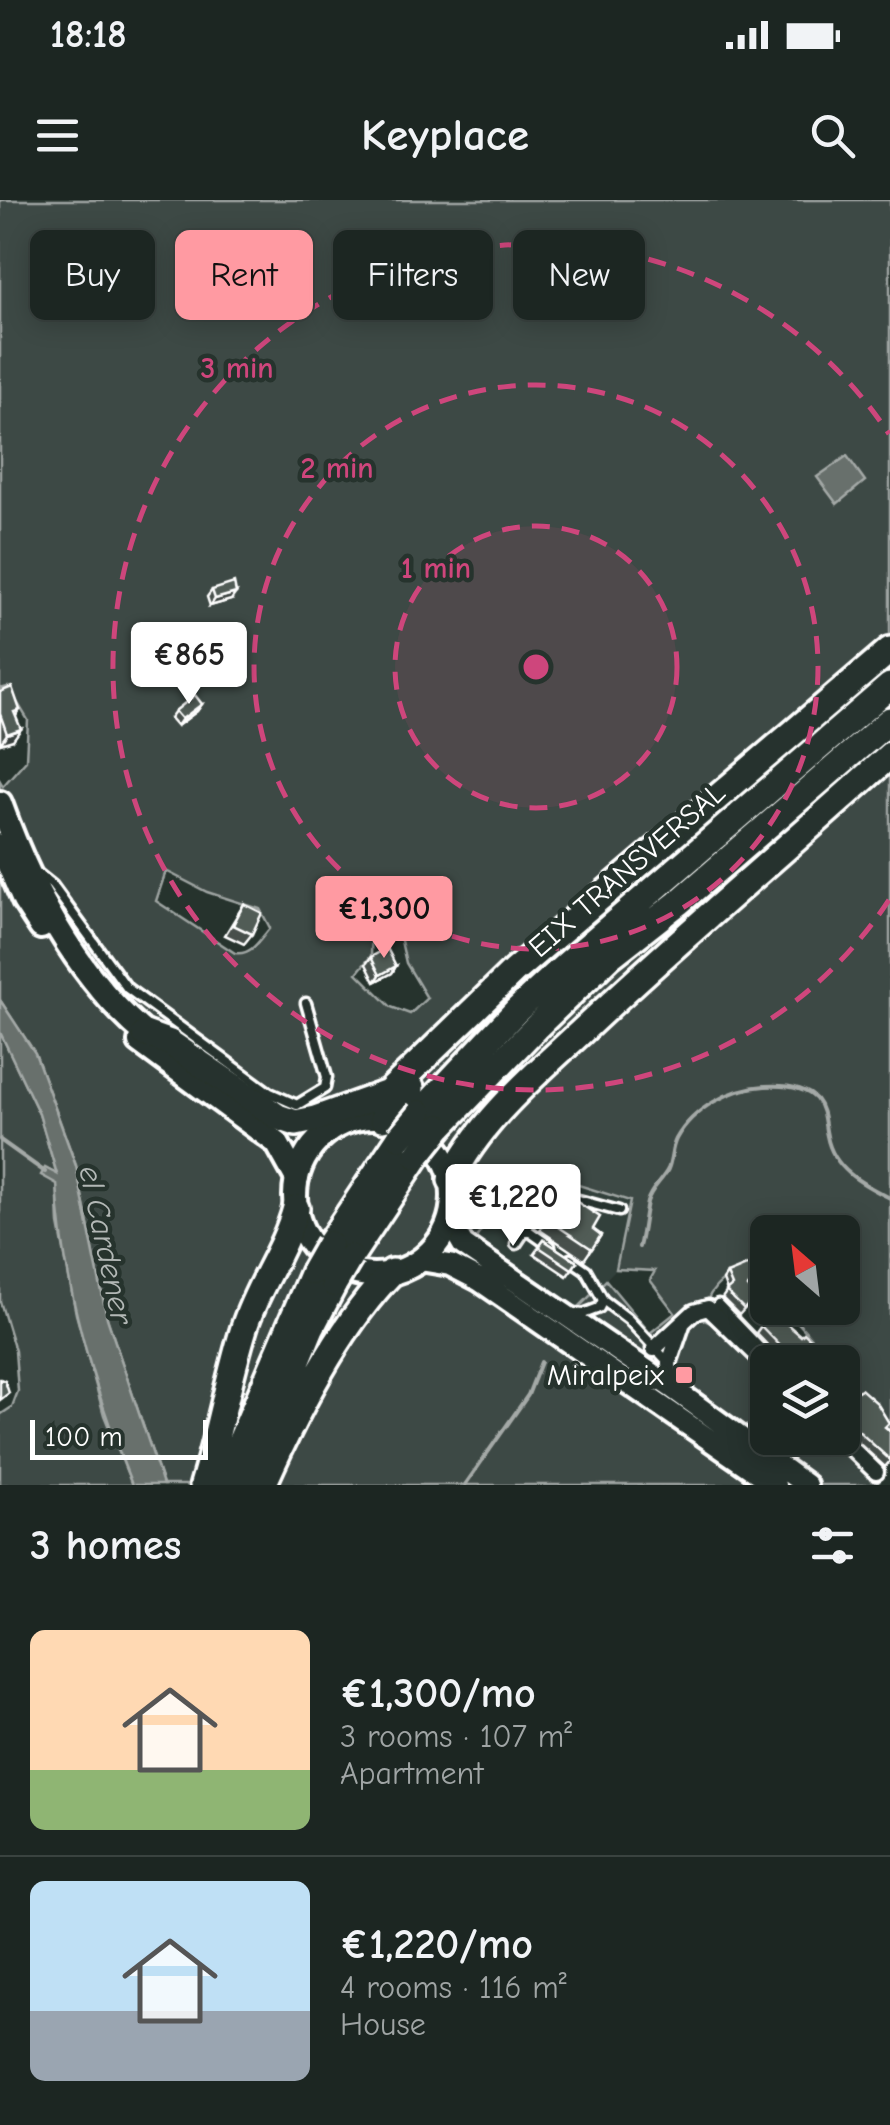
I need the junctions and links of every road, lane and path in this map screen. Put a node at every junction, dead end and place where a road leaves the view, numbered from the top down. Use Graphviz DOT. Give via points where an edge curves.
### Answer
graph roads {
  1 [pos="890,650"];
  2 [pos="890,675"];
  3 [pos="890,686"];
  4 [pos="890,720"];
  5 [pos="890,755"];
  6 [pos="840,763"];
  7 [pos="0,803"];
  8 [pos="0,845"];
  9 [pos="50,898"];
  10 [pos="570,922"];
  11 [pos="643,973"];
  12 [pos="306,1003"];
  13 [pos="459,1025"];
  14 [pos="145,1034"];
  15 [pos="430,1120"];
  16 [pos="324,1136"];
  17 [pos="400,1137"];
  18 [pos="297,1179"];
  19 [pos="451,1180"];
  20 [pos="522,1184"];
  21 [pos="551,1192"];
  22 [pos="296,1208"];
  23 [pos="618,1211"];
  24 [pos="448,1221"];
  25 [pos="526,1230"];
  26 [pos="516,1244"];
  27 [pos="420,1260"];
  28 [pos="392,1272"];
  29 [pos="603,1300"];
  30 [pos="718,1304"];
  31 [pos="559,1312"];
  32 [pos="570,1345"];
  33 [pos="757,1345"];
  34 [pos="750,1347"];
  35 [pos="658,1362"];
  36 [pos="712,1442"];
  37 [pos="858,1455"];
  38 [pos="876,1472"];
  39 [pos="220,1482"];
  40 [pos="263,1485"];
  41 [pos="775,1485"];
  42 [pos="806,1485"];
  1 -- 10 [label="highway"];
  2 -- 10 [label="highway"];
  3 -- 15 [label="highway, EIX TRANSVERSAL" via="504,1023"];
  4 -- 6 [label="highway, EIX TRANSVERSAL"];
  5 -- 11 [label="highway"];
  6 -- 11 [label="highway"];
  6 -- 15 [label="highway, EIX TRANSVERSAL"];
  7 -- 9 [label="main road" via="26,865"];
  8 -- 18 [label="main road" via="24,901 82,984 135,1038 276,1143"];
  9 -- 12 [label="lane" via="127,988 270,1093 297,1105 325,1088 327,1077"];
  9 -- 14 [label="main road" via="90,975"];
  10 -- 13 [label="highway"];
  11 -- 19 [label="highway" via="498,1113"];
  13 -- 14 [label="highway" via="388,1093 296,1123"];
  13 -- 17 [label="highway"];
  14 -- 16 [label="main road" via="282,1129"];
  15 -- 17 [label="highway, EIX TRANSVERSAL, bridge"];
  16 -- 17 [label="main road" via="349,1122"];
  16 -- 18 [label="main road"];
  17 -- 19 [label="main road" via="406,1124 429,1140"];
  17 -- 39 [label="highway, EIX TRANSVERSAL, bridge" via="324,1278 311,1328"];
  18 -- 22 [label="main road"];
  19 -- 24 [label="main road"];
  20 -- 21 [label="lane"];
  21 -- 23 [label="lane"];
  21 -- 25 [label="lane"];
  22 -- 28 [label="main road" via="307,1238 326,1258 360,1273"];
  22 -- 39 [label="highway" via="244,1326"];
  24 -- 27 [label="main road"];
  24 -- 31 [label="main road" via="463,1245"];
  25 -- 26 [label="lane"];
  25 -- 29 [label="lane" via="586,1270"];
  27 -- 28 [label="main road"];
  27 -- 32 [label="main road" via="479,1280"];
  28 -- 40 [label="highway" via="337,1346"];
  29 -- 31 [label="lane" via="583,1314"];
  29 -- 35 [label="lane" via="628,1320"];
  30 -- 33 [label="lane"];
  31 -- 35 [label="main road"];
  32 -- 35 [label="main road" via="581,1339 641,1379"];
  32 -- 36 [label="main road"];
  34 -- 35 [label="street" via="708,1308 684,1322"];
  35 -- 36 [label="main road" via="654,1388 711,1429"];
  35 -- 42 [label="main road" via="670,1387"];
  36 -- 41 [label="main road"];
  37 -- 38 [label="street"];
}
